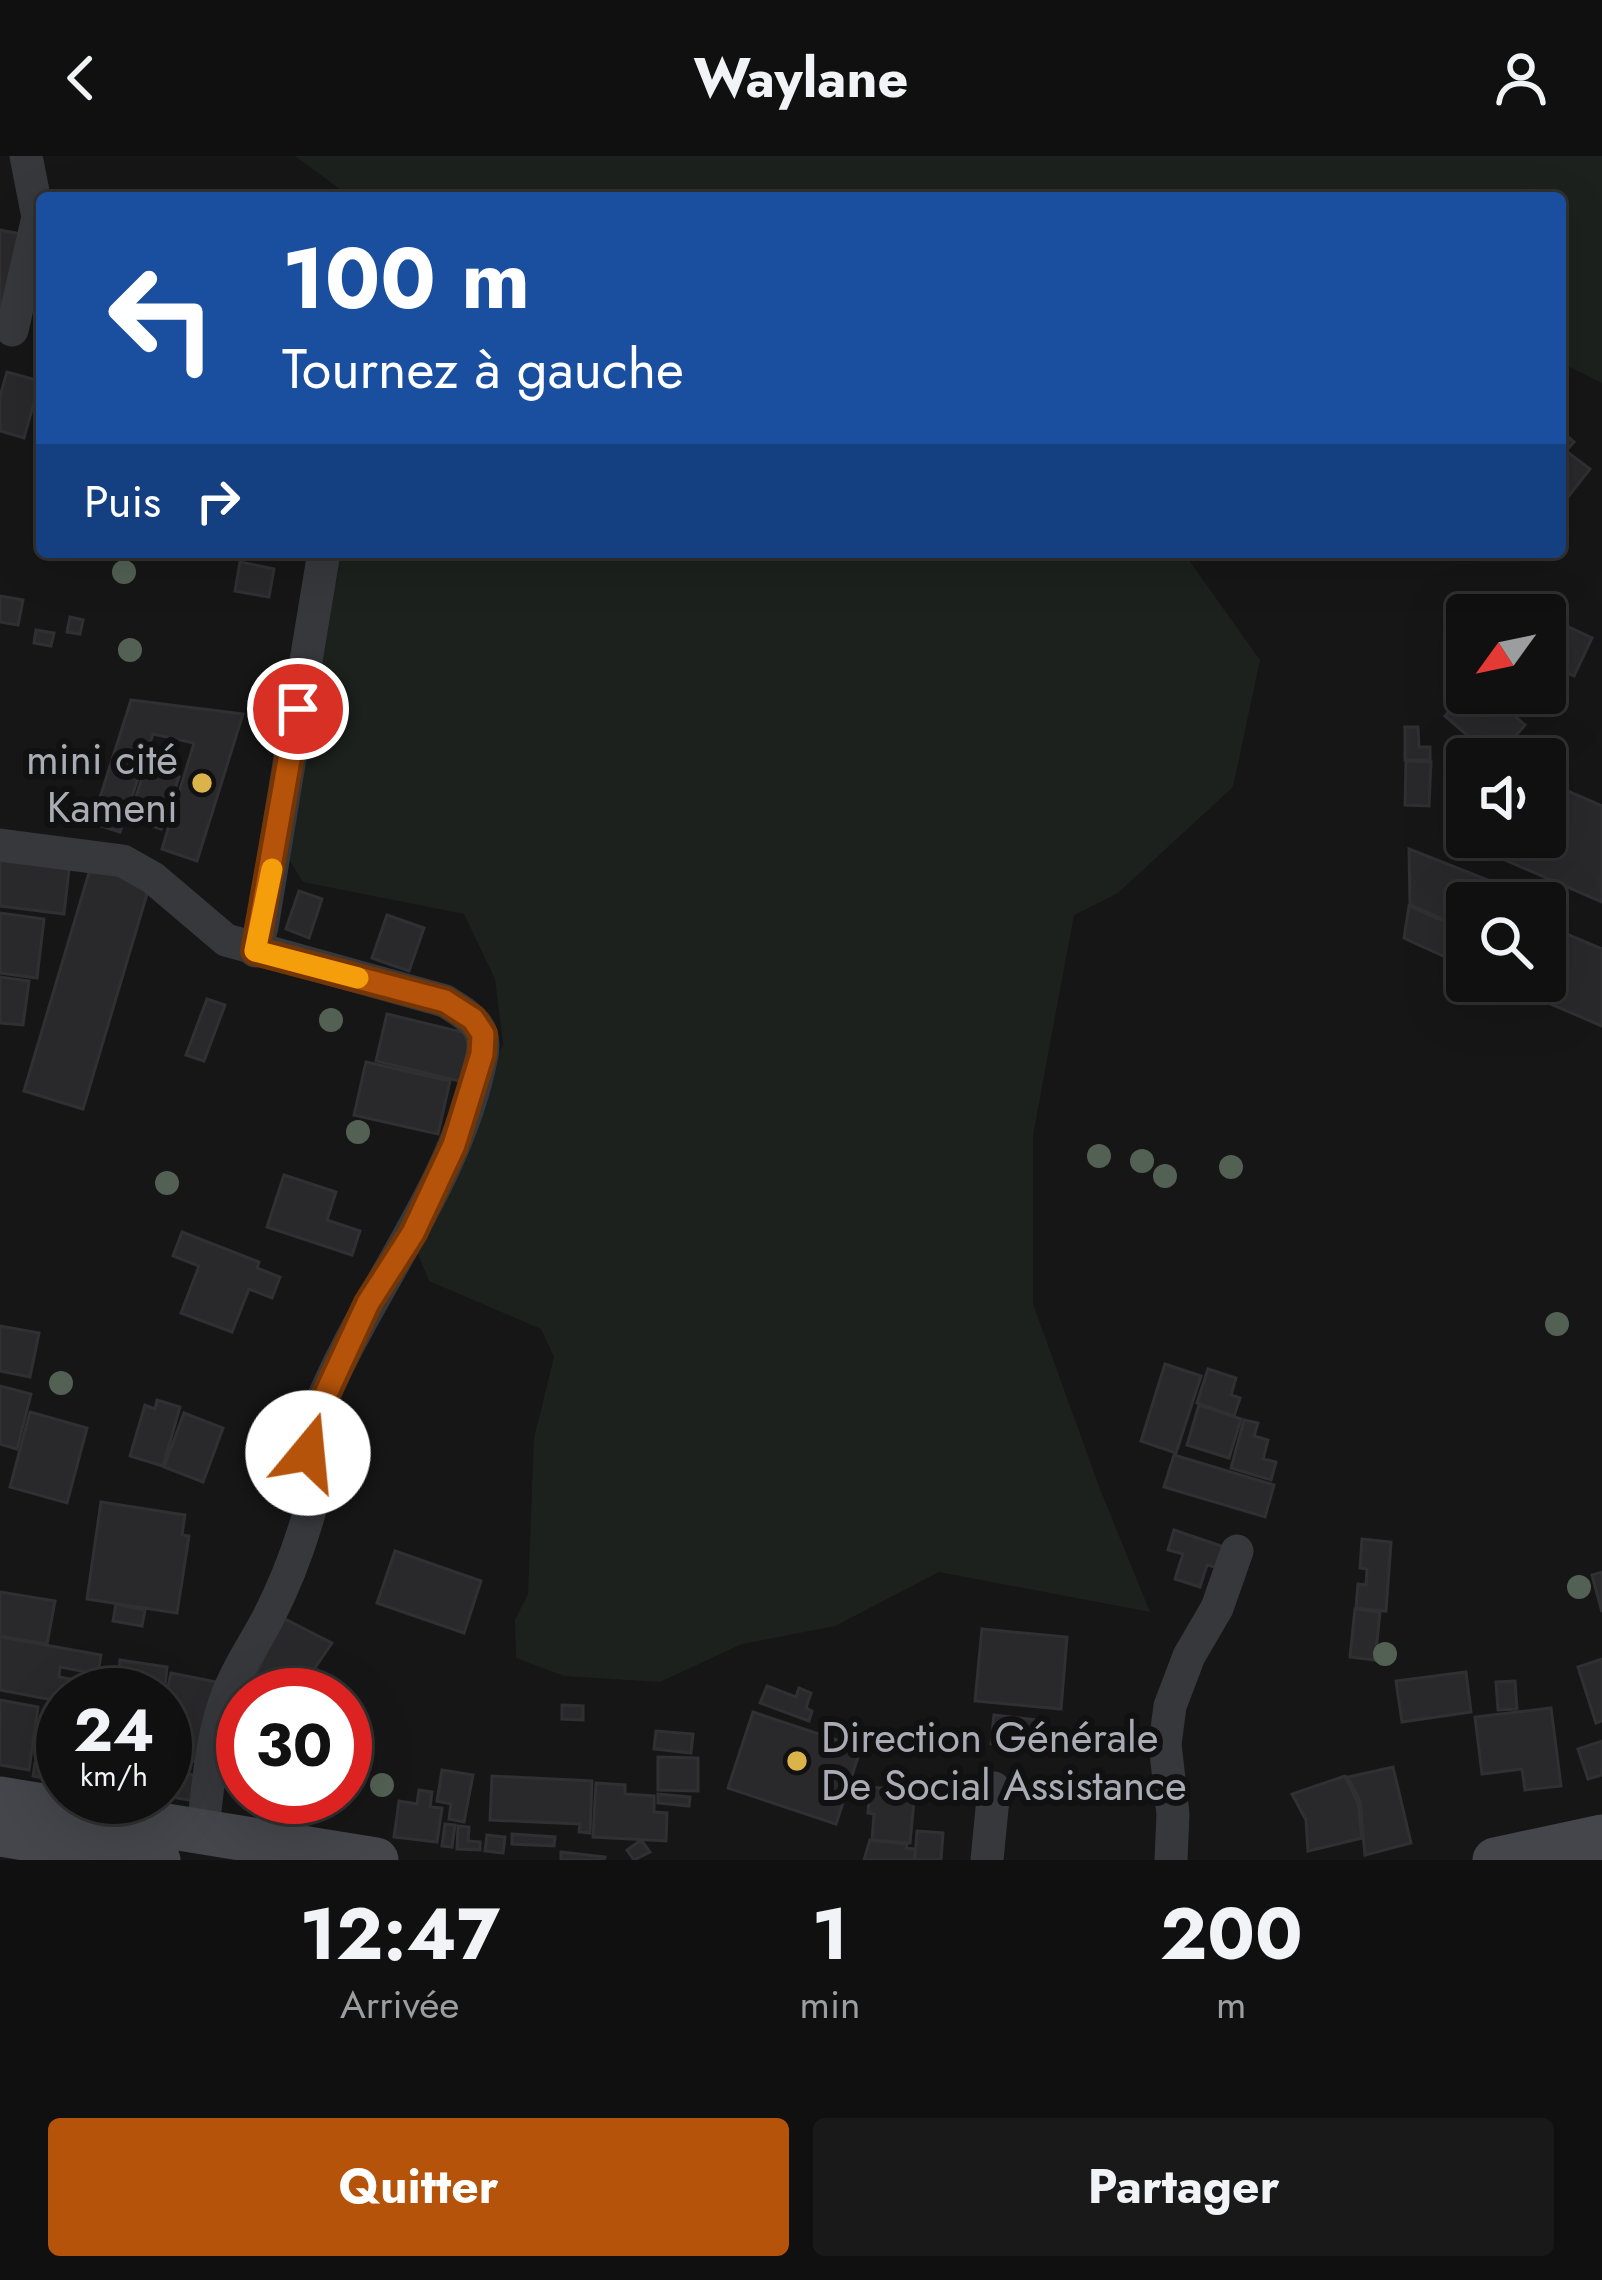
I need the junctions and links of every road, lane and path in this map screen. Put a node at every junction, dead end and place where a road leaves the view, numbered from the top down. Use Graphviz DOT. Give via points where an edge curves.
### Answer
graph roads {
  1 [pos="26,156"];
  2 [pos="36,207"];
  3 [pos="36,228"];
  4 [pos="18,331"];
  5 [pos="323,558"];
  6 [pos="0,845"];
  7 [pos="255,951"];
  8 [pos="1237,1551"];
  9 [pos="994,1788"];
  10 [pos="0,1799"];
  11 [pos="202,1833"];
  12 [pos="0,1834"];
  13 [pos="1602,1837"];
  14 [pos="158,1860"];
  15 [pos="376,1860"];
  16 [pos="987,1860"];
  17 [pos="1171,1860"];
  18 [pos="1495,1860"];
  1 -- 2 [label="street"];
  3 -- 4 [label="street"];
  5 -- 7 [label="street"];
  6 -- 7 [label="street" via="123,861 226,940"];
  7 -- 11 [label="street" via="445,1001 473,1019 482,1054 446,1163 313,1422 310,1512 221,1711"];
  8 -- 17 [label="street" via="1170,1706"];
  9 -- 16 [label="street"];
  10 -- 11 [label="main road"];
  11 -- 15 [label="main road"];
  12 -- 14 [label="main road"];
  13 -- 18 [label="main road"];
}
